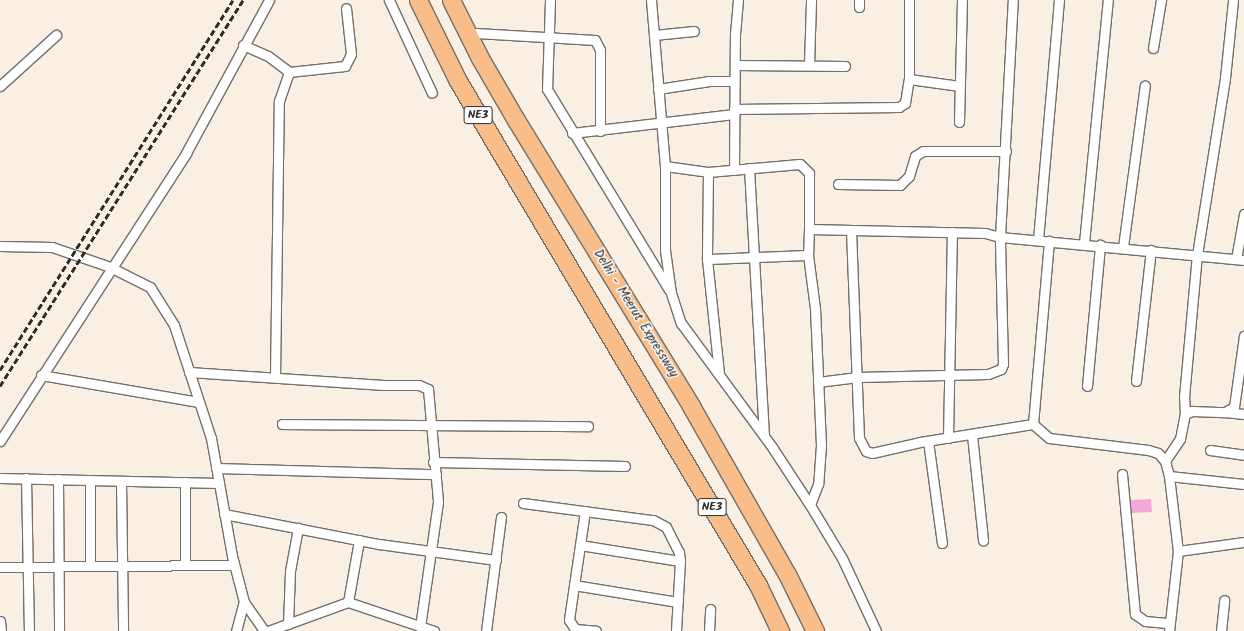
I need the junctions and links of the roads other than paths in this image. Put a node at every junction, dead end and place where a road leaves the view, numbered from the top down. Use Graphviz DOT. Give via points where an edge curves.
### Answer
graph roads {
  1 [pos="269,0"];
  2 [pos="389,0"];
  3 [pos="418,0"];
  4 [pos="451,0"];
  5 [pos="550,0"];
  6 [pos="650,0"];
  7 [pos="738,0"];
  8 [pos="811,0"];
  9 [pos="909,0"];
  10 [pos="962,0"];
  11 [pos="1013,0"];
  12 [pos="1059,0"];
  13 [pos="1108,0"];
  14 [pos="1161,0"];
  15 [pos="1234,0"];
  16 [pos="346,8"];
  17 [pos="694,31"];
  18 [pos="476,33"];
  19 [pos="56,35"];
  20 [pos="654,35"];
  21 [pos="548,38"];
  22 [pos="243,45"];
  23 [pos="1153,48"];
  24 [pos="735,65"];
  25 [pos="809,65"];
  26 [pos="845,66"];
  27 [pos="289,72"];
  28 [pos="909,79"];
  29 [pos="734,81"];
  30 [pos="1145,85"];
  31 [pos="0,86"];
  32 [pos="960,86"];
  33 [pos="658,89"];
  34 [pos="432,93"];
  35 [pos="734,111"];
  36 [pos="960,122"];
  37 [pos="661,124"];
  38 [pos="600,131"];
  39 [pos="572,133"];
  40 [pos="1006,151"];
  41 [pos="665,166"];
  42 [pos="749,168"];
  43 [pos="734,170"];
  44 [pos="708,172"];
  45 [pos="838,184"];
  46 [pos="1244,214"];
  47 [pos="809,229"];
  48 [pos="851,230"];
  49 [pos="952,232"];
  50 [pos="1000,237"];
  51 [pos="1038,240"];
  52 [pos="1049,241"];
  53 [pos="1084,243"];
  54 [pos="1100,245"];
  55 [pos="0,246"];
  56 [pos="1124,247"];
  57 [pos="1151,250"];
  58 [pos="808,255"];
  59 [pos="1197,255"];
  60 [pos="756,258"];
  61 [pos="1240,259"];
  62 [pos="707,260"];
  63 [pos="110,267"];
  64 [pos="671,293"];
  65 [pos="1244,336"];
  66 [pos="189,372"];
  67 [pos="718,374"];
  68 [pos="1242,374"];
  69 [pos="41,375"];
  70 [pos="951,375"];
  71 [pos="274,377"];
  72 [pos="858,377"];
  73 [pos="1136,381"];
  74 [pos="818,382"];
  75 [pos="1087,386"];
  76 [pos="199,402"];
  77 [pos="1225,412"];
  78 [pos="1185,414"];
  79 [pos="1244,414"];
  80 [pos="282,424"];
  81 [pos="1033,424"];
  82 [pos="430,426"];
  83 [pos="588,426"];
  84 [pos="972,435"];
  85 [pos="764,436"];
  86 [pos="948,438"];
  87 [pos="0,441"];
  88 [pos="928,441"];
  89 [pos="1210,450"];
  90 [pos="1244,455"];
  91 [pos="1165,461"];
  92 [pos="433,462"];
  93 [pos="625,466"];
  94 [pos="216,468"];
  95 [pos="436,474"];
  96 [pos="1122,474"];
  97 [pos="1169,476"];
  98 [pos="0,478"];
  99 [pos="26,478"];
  100 [pos="58,479"];
  101 [pos="90,480"];
  102 [pos="121,481"];
  103 [pos="184,482"];
  104 [pos="219,483"];
  105 [pos="1244,484"];
  106 [pos="523,503"];
  107 [pos="810,505"];
  108 [pos="585,511"];
  109 [pos="224,514"];
  110 [pos="501,517"];
  111 [pos="298,528"];
  112 [pos="359,540"];
  113 [pos="983,540"];
  114 [pos="1244,542"];
  115 [pos="942,543"];
  116 [pos="580,545"];
  117 [pos="1178,550"];
  118 [pos="432,552"];
  119 [pos="496,560"];
  120 [pos="680,561"];
  121 [pos="122,565"];
  122 [pos="185,565"];
  123 [pos="0,566"];
  124 [pos="27,566"];
  125 [pos="59,566"];
  126 [pos="90,566"];
  127 [pos="234,566"];
  128 [pos="574,585"];
  129 [pos="1224,600"];
  130 [pos="244,602"];
  131 [pos="348,602"];
  132 [pos="678,602"];
  133 [pos="710,609"];
  134 [pos="0,620"];
  135 [pos="288,624"];
  136 [pos="420,627"];
  137 [pos="1169,627"];
  138 [pos="1,631"];
  139 [pos="29,631"];
  140 [pos="58,631"];
  141 [pos="124,631"];
  142 [pos="236,631"];
  143 [pos="264,631"];
  144 [pos="268,631"];
  145 [pos="434,631"];
  146 [pos="486,631"];
  147 [pos="596,631"];
  148 [pos="676,631"];
  149 [pos="709,631"];
  150 [pos="780,631"];
  151 [pos="814,631"];
  152 [pos="876,631"];
  153 [pos="1221,631"];
  1 -- 22 [label="street"];
  2 -- 34 [label="street"];
  3 -- 150 [label="highway, NE3" via="458,81 758,585"];
  4 -- 151 [label="highway, Delhi - Meerut Expressway / NE3" via="480,58 691,406 788,574"];
  5 -- 21 [label="street"];
  6 -- 20 [label="street"];
  7 -- 24 [label="street"];
  8 -- 25 [label="street"];
  9 -- 28 [label="street"];
  10 -- 32 [label="street"];
  11 -- 40 [label="street"];
  12 -- 51 [label="street"];
  13 -- 53 [label="street"];
  14 -- 23 [label="street"];
  15 -- 59 [label="street" via="1224,86"];
  16 -- 27 [label="street" via="351,54 349,62 336,69"];
  17 -- 20 [label="street"];
  18 -- 21 [label="street"];
  19 -- 31 [label="street"];
  20 -- 33 [label="street"];
  21 -- 38 [label="street" via="589,39 595,40 599,45"];
  21 -- 39 [label="street" via="547,89"];
  22 -- 27 [label="street" via="268,56"];
  22 -- 63 [label="street" via="186,153"];
  24 -- 25 [label="street"];
  24 -- 29 [label="street"];
  25 -- 26 [label="street"];
  27 -- 71 [label="street" via="279,100"];
  28 -- 32 [label="street"];
  28 -- 35 [label="street" via="905,103 893,109 805,107"];
  29 -- 33 [label="street" via="709,81"];
  29 -- 35 [label="street"];
  30 -- 56 [label="street"];
  32 -- 36 [label="street"];
  33 -- 37 [label="street"];
  35 -- 37 [label="street"];
  35 -- 43 [label="street"];
  37 -- 38 [label="street"];
  37 -- 41 [label="street"];
  38 -- 39 [label="street"];
  39 -- 64 [label="street"];
  40 -- 45 [label="street" via="923,151 915,156 909,176 900,185"];
  40 -- 50 [label="street"];
  41 -- 44 [label="street"];
  41 -- 64 [label="street" via="665,250"];
  42 -- 43 [label="street"];
  42 -- 47 [label="street" via="800,164 809,173"];
  42 -- 60 [label="street"];
  43 -- 44 [label="street"];
  44 -- 62 [label="street"];
  46 -- 61 [label="street"];
  47 -- 48 [label="street"];
  47 -- 58 [label="street"];
  48 -- 49 [label="street"];
  48 -- 72 [label="street"];
  49 -- 50 [label="street" via="986,233"];
  49 -- 70 [label="street"];
  50 -- 51 [label="street"];
  50 -- 70 [label="street" via="1003,364 996,373"];
  51 -- 52 [label="street"];
  52 -- 53 [label="street"];
  52 -- 81 [label="street"];
  53 -- 54 [label="street"];
  54 -- 56 [label="street"];
  54 -- 75 [label="street"];
  55 -- 63 [label="street" via="52,247"];
  56 -- 57 [label="street"];
  57 -- 59 [label="street"];
  57 -- 73 [label="street"];
  58 -- 60 [label="street"];
  58 -- 74 [label="street" via="815,308"];
  59 -- 61 [label="street"];
  59 -- 78 [label="street" via="1184,397"];
  60 -- 62 [label="street"];
  60 -- 85 [label="street"];
  62 -- 67 [label="street"];
  63 -- 66 [label="street" via="150,287 174,324"];
  63 -- 69 [label="street"];
  64 -- 67 [label="street" via="681,324"];
  65 -- 68 [label="street"];
  66 -- 71 [label="street"];
  66 -- 76 [label="street"];
  67 -- 85 [label="street"];
  68 -- 77 [label="street" via="1234,407"];
  69 -- 76 [label="street"];
  69 -- 87 [label="street"];
  70 -- 72 [label="street"];
  70 -- 86 [label="street"];
  71 -- 82 [label="street" via="424,386 430,396"];
  72 -- 74 [label="street"];
  72 -- 88 [label="street" via="859,438 866,451 872,453"];
  74 -- 107 [label="street" via="820,458 818,484"];
  76 -- 94 [label="street"];
  77 -- 78 [label="street" via="1192,411"];
  77 -- 79 [label="street"];
  78 -- 91 [label="street" via="1180,439"];
  80 -- 82 [label="street"];
  81 -- 84 [label="street"];
  81 -- 91 [label="street" via="1049,438 1148,450 1158,453"];
  82 -- 83 [label="street"];
  82 -- 92 [label="street"];
  84 -- 86 [label="street"];
  84 -- 113 [label="street"];
  85 -- 107 [label="street"];
  86 -- 88 [label="street"];
  88 -- 115 [label="street"];
  89 -- 90 [label="street"];
  91 -- 97 [label="street"];
  92 -- 93 [label="street"];
  92 -- 95 [label="street"];
  94 -- 95 [label="street"];
  94 -- 104 [label="street"];
  95 -- 118 [label="street" via="438,502"];
  96 -- 137 [label="street" via="1135,614 1145,621"];
  97 -- 105 [label="street"];
  97 -- 117 [label="street"];
  98 -- 99 [label="street"];
  99 -- 100 [label="street"];
  99 -- 124 [label="street"];
  100 -- 101 [label="street"];
  100 -- 125 [label="street"];
  101 -- 102 [label="street"];
  101 -- 126 [label="street"];
  102 -- 103 [label="street"];
  102 -- 121 [label="street"];
  103 -- 104 [label="street"];
  103 -- 122 [label="street"];
  104 -- 109 [label="street"];
  106 -- 108 [label="street"];
  107 -- 152 [label="street" via="842,558"];
  108 -- 116 [label="street"];
  108 -- 120 [label="street" via="662,523 674,540"];
  109 -- 111 [label="street"];
  109 -- 127 [label="street"];
  110 -- 119 [label="street"];
  111 -- 112 [label="street"];
  111 -- 135 [label="street" via="288,587"];
  112 -- 118 [label="street"];
  112 -- 131 [label="street"];
  114 -- 117 [label="street"];
  116 -- 120 [label="street"];
  116 -- 128 [label="street"];
  117 -- 137 [label="street"];
  118 -- 119 [label="street"];
  118 -- 136 [label="street"];
  119 -- 146 [label="street"];
  120 -- 132 [label="street"];
  121 -- 122 [label="street"];
  121 -- 126 [label="street"];
  121 -- 141 [label="street"];
  122 -- 127 [label="street"];
  123 -- 124 [label="street"];
  124 -- 125 [label="street"];
  124 -- 139 [label="street"];
  125 -- 126 [label="street"];
  125 -- 140 [label="street"];
  127 -- 130 [label="street"];
  128 -- 132 [label="street"];
  128 -- 147 [label="street" via="571,625 575,629"];
  129 -- 153 [label="street"];
  130 -- 142 [label="street"];
  130 -- 143 [label="street"];
  131 -- 135 [label="street"];
  131 -- 136 [label="street"];
  132 -- 148 [label="street"];
  133 -- 149 [label="street"];
  134 -- 138 [label="street"];
  135 -- 144 [label="street"];
  136 -- 145 [label="street"];
}
